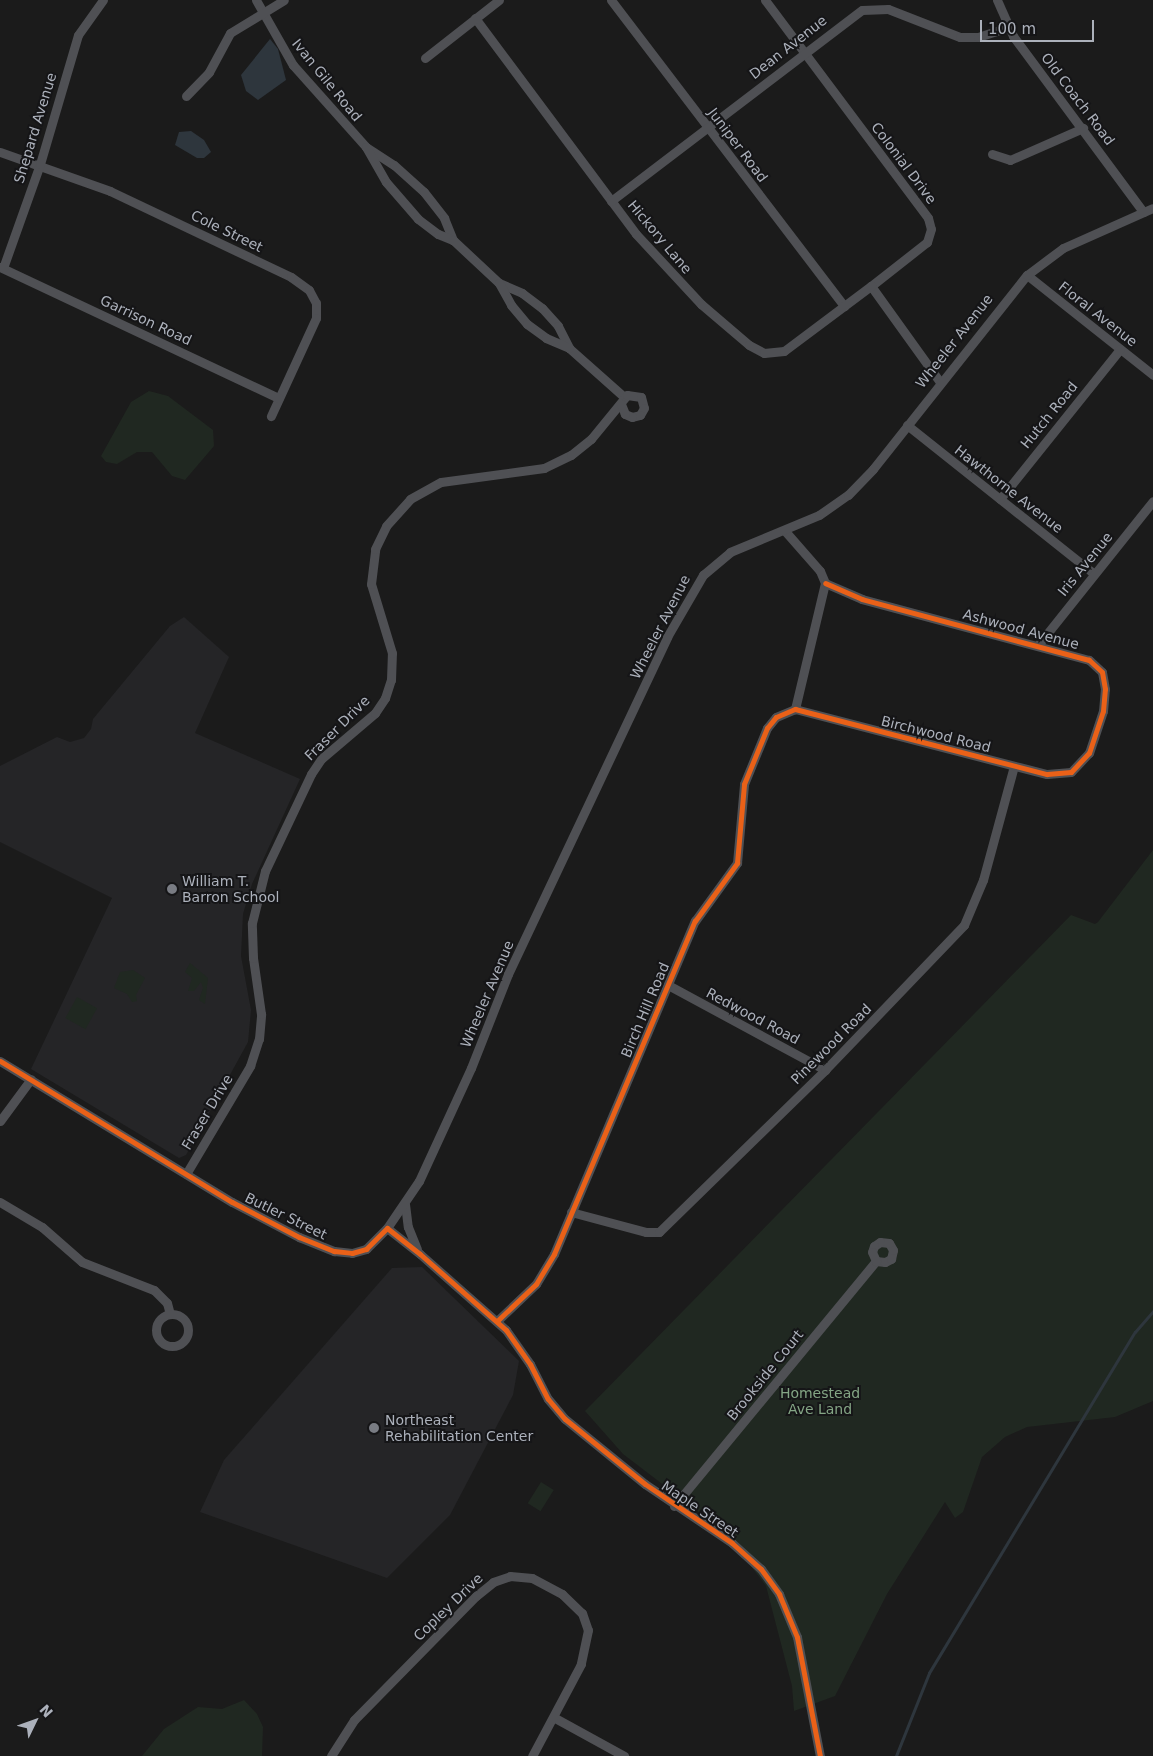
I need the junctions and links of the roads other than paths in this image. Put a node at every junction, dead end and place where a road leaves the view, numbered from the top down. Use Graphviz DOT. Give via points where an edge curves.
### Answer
graph roads {
  1 [pos="103,0"];
  2 [pos="256,0"];
  3 [pos="284,0"];
  4 [pos="499,0"];
  5 [pos="610,0"];
  6 [pos="765,0"];
  7 [pos="996,0"];
  8 [pos="262,12"];
  9 [pos="475,18"];
  10 [pos="1008,27"];
  11 [pos="804,52"];
  12 [pos="425,58"];
  13 [pos="186,96"];
  14 [pos="707,127"];
  15 [pos="1083,128"];
  16 [pos="366,147"];
  17 [pos="0,152"];
  18 [pos="992,154"];
  19 [pos="40,164"];
  20 [pos="611,200"];
  21 [pos="1153,208"];
  22 [pos="1144,212"];
  23 [pos="452,240"];
  24 [pos="1,268"];
  25 [pos="1027,275"];
  26 [pos="499,283"];
  27 [pos="871,286"];
  28 [pos="844,306"];
  29 [pos="569,348"];
  30 [pos="1120,349"];
  31 [pos="1153,375"];
  32 [pos="940,382"];
  33 [pos="279,398"];
  34 [pos="623,400"];
  35 [pos="271,416"];
  36 [pos="907,425"];
  37 [pos="1000,499"];
  38 [pos="1153,501"];
  39 [pos="785,531"];
  40 [pos="1094,574"];
  41 [pos="825,583"];
  42 [pos="1038,645"];
  43 [pos="794,709"];
  44 [pos="1014,766"];
  45 [pos="1072,772"];
  46 [pos="668,985"];
  47 [pos="0,1060"];
  48 [pos="825,1070"];
  49 [pos="31,1079"];
  50 [pos="0,1120"];
  51 [pos="186,1174"];
  52 [pos="0,1202"];
  53 [pos="405,1204"];
  54 [pos="571,1212"];
  55 [pos="387,1228"];
  56 [pos="420,1254"];
  57 [pos="876,1260"];
  58 [pos="170,1314"];
  59 [pos="497,1321"];
  60 [pos="674,1506"];
  61 [pos="555,1718"];
  62 [pos="331,1756"];
  63 [pos="532,1756"];
  64 [pos="624,1756"];
  65 [pos="820,1756"];
  1 -- 19 [label="street, Shepard Avenue" via="78,35"];
  2 -- 8 [label="street, Ivan Gile Road"];
  3 -- 8 [label="street"];
  4 -- 9 [label="street"];
  5 -- 14 [label="street, Juniper Road"];
  6 -- 11 [label="street, Colonial Drive"];
  7 -- 10 [label="street, Old Coach Road"];
  8 -- 13 [label="street" via="230,33 210,72"];
  8 -- 16 [label="street, Ivan Gile Road" via="293,65"];
  9 -- 12 [label="street"];
  9 -- 20 [label="street, Hickory Lane"];
  10 -- 11 [label="street, Dean Avenue" via="973,38 960,37 897,12 870,8 854,14"];
  10 -- 15 [label="street, Old Coach Road"];
  11 -- 14 [label="street, Dean Avenue"];
  11 -- 27 [label="street, Colonial Drive" via="930,223 931,233 924,246"];
  14 -- 20 [label="street, Dean Avenue"];
  14 -- 28 [label="street, Juniper Road"];
  15 -- 18 [label="street" via="1010,160"];
  15 -- 22 [label="street, Old Coach Road"];
  16 -- 23 [label="street, Ivan Gile Road" via="382,176 407,208 431,230"];
  16 -- 23 [label="street, Ivan Gile Road" via="394,165 424,192 444,218"];
  17 -- 19 [label="street, Cole Street"];
  19 -- 24 [label="street, Shepard Avenue"];
  19 -- 33 [label="street, Cole Street" via="142,206 291,277 309,290 316,303 316,318"];
  20 -- 28 [label="street, Hickory Lane" via="676,279 729,330 757,350 770,353 784,351"];
  21 -- 22 [label="street, Wheeler Avenue"];
  22 -- 25 [label="street, Wheeler Avenue" via="1063,248"];
  23 -- 26 [label="street, Ivan Gile Road"];
  24 -- 33 [label="street, Garrison Road"];
  25 -- 30 [label="street, Floral Avenue"];
  25 -- 32 [label="street, Wheeler Avenue"];
  26 -- 29 [label="street, Ivan Gile Road" via="522,293 542,308 558,326"];
  26 -- 29 [label="street, Ivan Gile Road" via="510,305 527,324 546,338"];
  27 -- 28 [label="street, Hickory Lane"];
  27 -- 32 [label="street"];
  29 -- 34 [label="street, Ivan Gile Road"];
  30 -- 31 [label="street, Floral Avenue"];
  30 -- 37 [label="street, Hutch Road"];
  32 -- 36 [label="street, Wheeler Avenue"];
  33 -- 35 [label="street, Cole Street"];
  34 -- 51 [label="street, Fraser Drive" via="583,447 563,460 532,470 441,482 410,499 386,526 375,550 371,584 392,653 391,680 385,698 375,712 321,759 311,774 265,871 252,923 261,1014 257,1049"];
  36 -- 37 [label="street, Hawthorne Avenue"];
  36 -- 39 [label="street, Wheeler Avenue" via="848,495 826,511"];
  37 -- 40 [label="street, Hawthorne Avenue"];
  38 -- 40 [label="street, Iris Avenue"];
  39 -- 41 [label="street" via="820,571"];
  39 -- 53 [label="street, Wheeler Avenue" via="722,557 703,575 688,598 508,974 467,1076"];
  40 -- 42 [label="street, Iris Avenue"];
  41 -- 42 [label="street, Ashwood Avenue" via="862,599"];
  41 -- 43 [label="street"];
  42 -- 45 [label="street, Ashwood Avenue" via="1089,660 1102,672 1105,689 1098,728 1086,760"];
  43 -- 44 [label="street, Birchwood Road"];
  43 -- 46 [label="street, Birch Hill Road" via="776,717 763,736 740,800 741,845 737,863 700,912"];
  44 -- 45 [label="street, Birchwood Road" via="1047,774"];
  44 -- 48 [label="street, Pinewood Road" via="983,880 964,925"];
  46 -- 48 [label="street, Redwood Road"];
  46 -- 54 [label="street, Birch Hill Road"];
  47 -- 49 [label="street, Butler Street"];
  48 -- 54 [label="street, Pinewood Road" via="659,1232 646,1232"];
  49 -- 50 [label="street"];
  49 -- 51 [label="street, Butler Street"];
  51 -- 55 [label="street, Butler Street" via="276,1226 334,1251 352,1253 366,1250"];
  52 -- 58 [label="street" via="42,1227 82,1262 154,1290 167,1302"];
  53 -- 55 [label="street, Wheeler Avenue"];
  53 -- 56 [label="street" via="408,1227"];
  54 -- 59 [label="street, Birch Hill Road" via="541,1277"];
  55 -- 56 [label="street"];
  56 -- 59 [label="street"];
  57 -- 60 [label="street, Brookside Court"];
  59 -- 60 [label="street, Maple Street" via="522,1351 548,1399 565,1419"];
  60 -- 65 [label="street, Maple Street" via="741,1551 779,1594 797,1637"];
  61 -- 62 [label="street, Copley Drive" via="584,1657 588,1639 586,1622 577,1606 546,1584 523,1576 502,1577 476,1596 370,1704"];
  61 -- 63 [label="street, Copley Drive"];
  61 -- 64 [label="street"];
}
